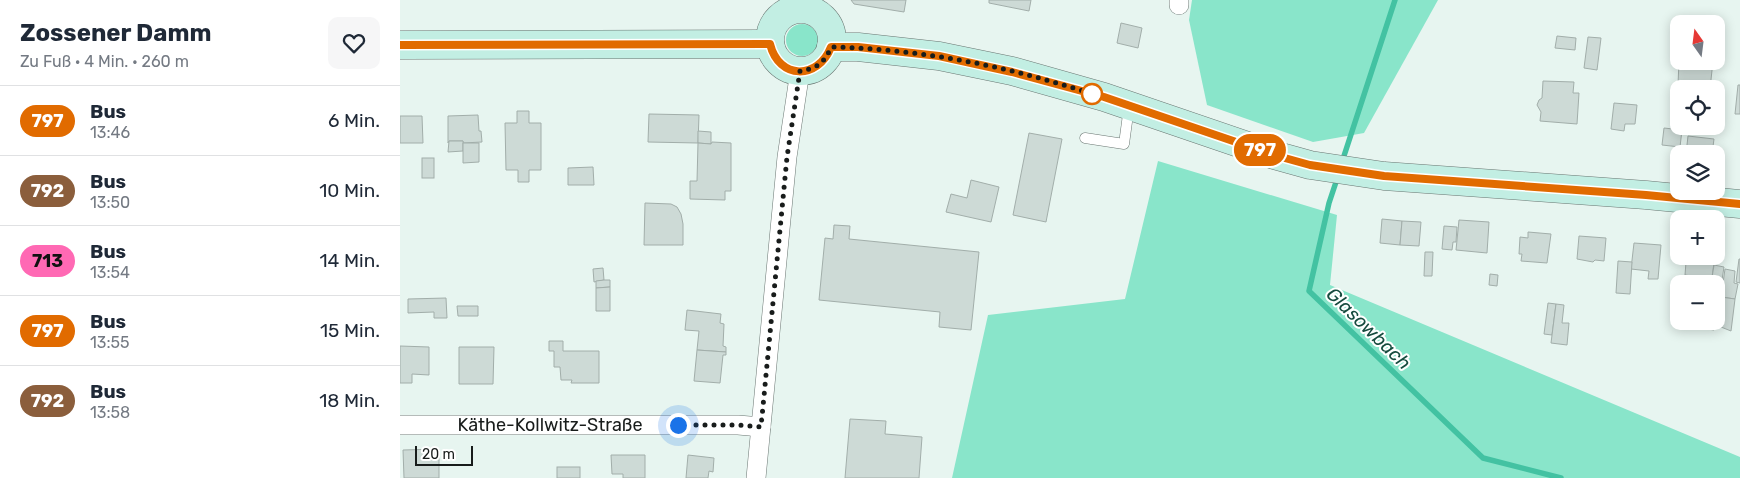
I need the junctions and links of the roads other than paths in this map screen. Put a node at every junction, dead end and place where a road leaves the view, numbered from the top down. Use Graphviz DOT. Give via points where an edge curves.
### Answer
graph roads {
  1 [pos="804,5"];
  2 [pos="770,44"];
  3 [pos="400,46"];
  4 [pos="831,47"];
  5 [pos="800,71"];
  6 [pos="1130,106"];
  7 [pos="1085,138"];
  8 [pos="1740,204"];
  9 [pos="400,425"];
  10 [pos="761,427"];
  11 [pos="756,478"];
  1 -- 2 [label="main road" via="778,19 770,35"];
  1 -- 4 [label="main road" via="829,26"];
  2 -- 3 [label="main road"];
  2 -- 5 [label="main road" via="772,53 784,66"];
  4 -- 5 [label="main road" via="820,64 811,70"];
  4 -- 6 [label="main road" via="939,56 1050,81"];
  5 -- 10 [label="street" via="787,157"];
  6 -- 7 [label="lane" via="1124,144"];
  6 -- 8 [label="main road" via="1310,165 1384,176"];
  9 -- 10 [label="street, Käthe-Kollwitz-Straße"];
  10 -- 11 [label="street"];
}
